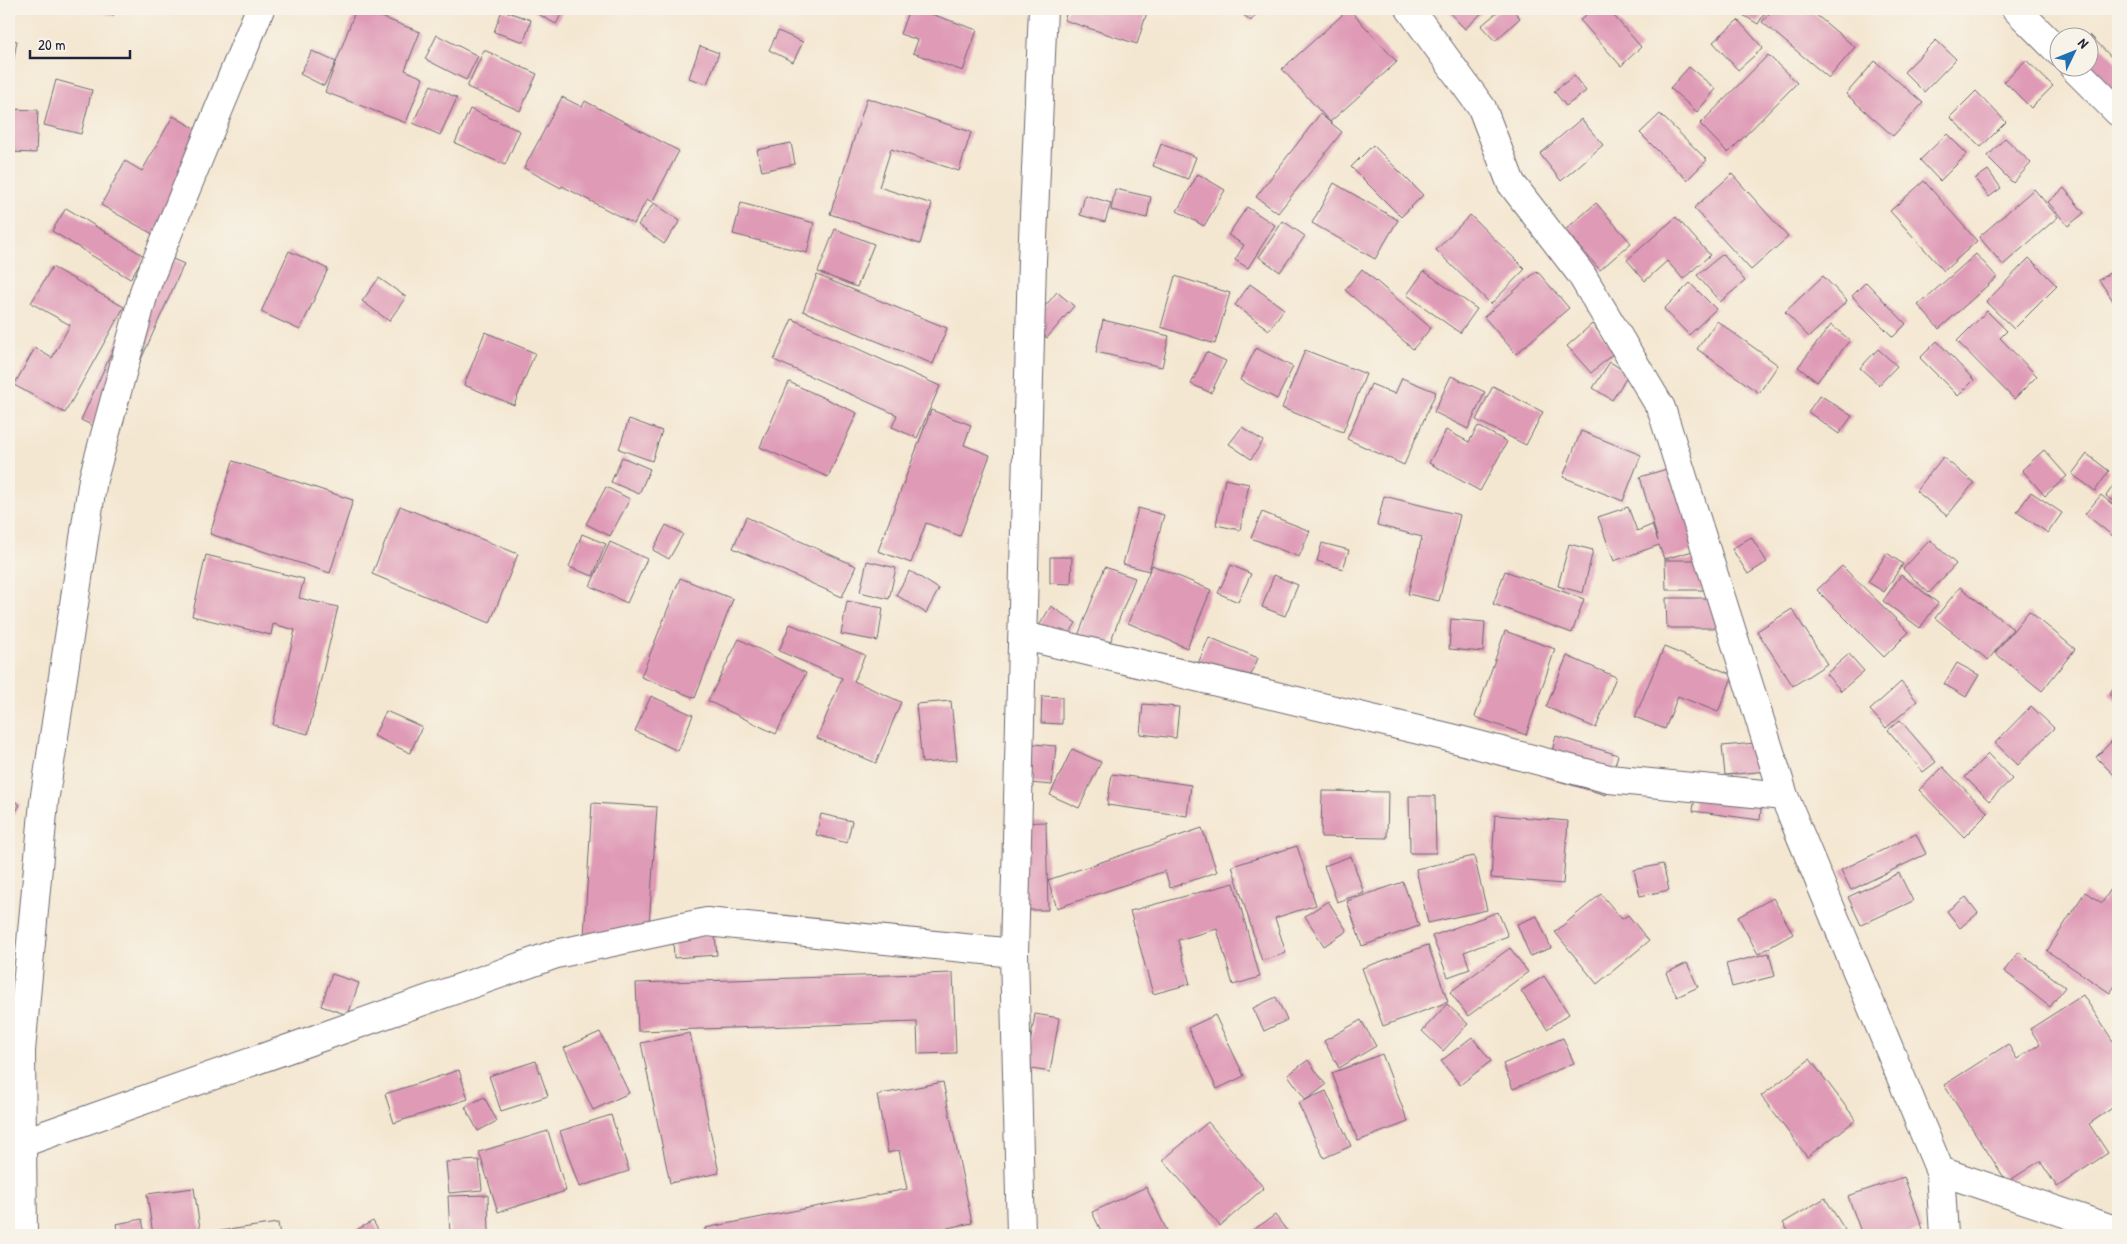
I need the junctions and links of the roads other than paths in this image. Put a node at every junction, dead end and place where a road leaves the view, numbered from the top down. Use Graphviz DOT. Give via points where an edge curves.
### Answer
graph roads {
  1 [pos="260,9"];
  2 [pos="1043,9"];
  3 [pos="1410,9"];
  4 [pos="2016,9"];
  5 [pos="2050,43"];
  6 [pos="2084,78"];
  7 [pos="2118,112"];
  8 [pos="1024,636"];
  9 [pos="1784,796"];
  10 [pos="1014,953"];
  11 [pos="22,1143"];
  12 [pos="1940,1171"];
  13 [pos="2118,1231"];
  14 [pos="23,1235"];
  15 [pos="1021,1235"];
  16 [pos="1944,1235"];
  1 -- 11 [label="street" via="145,289 93,479 44,802 21,1051"];
  2 -- 8 [label="street" via="1032,261"];
  3 -- 9 [label="street" via="1482,108 1510,183 1581,274 1661,408"];
  4 -- 5 [label="street"];
  6 -- 7 [label="street"];
  8 -- 9 [label="street" via="1452,738 1609,779"];
  8 -- 10 [label="street"];
  9 -- 12 [label="street"];
  10 -- 11 [label="street" via="707,922 556,954"];
  10 -- 15 [label="street"];
  11 -- 14 [label="street"];
  12 -- 13 [label="street"];
  12 -- 16 [label="street"];
}
